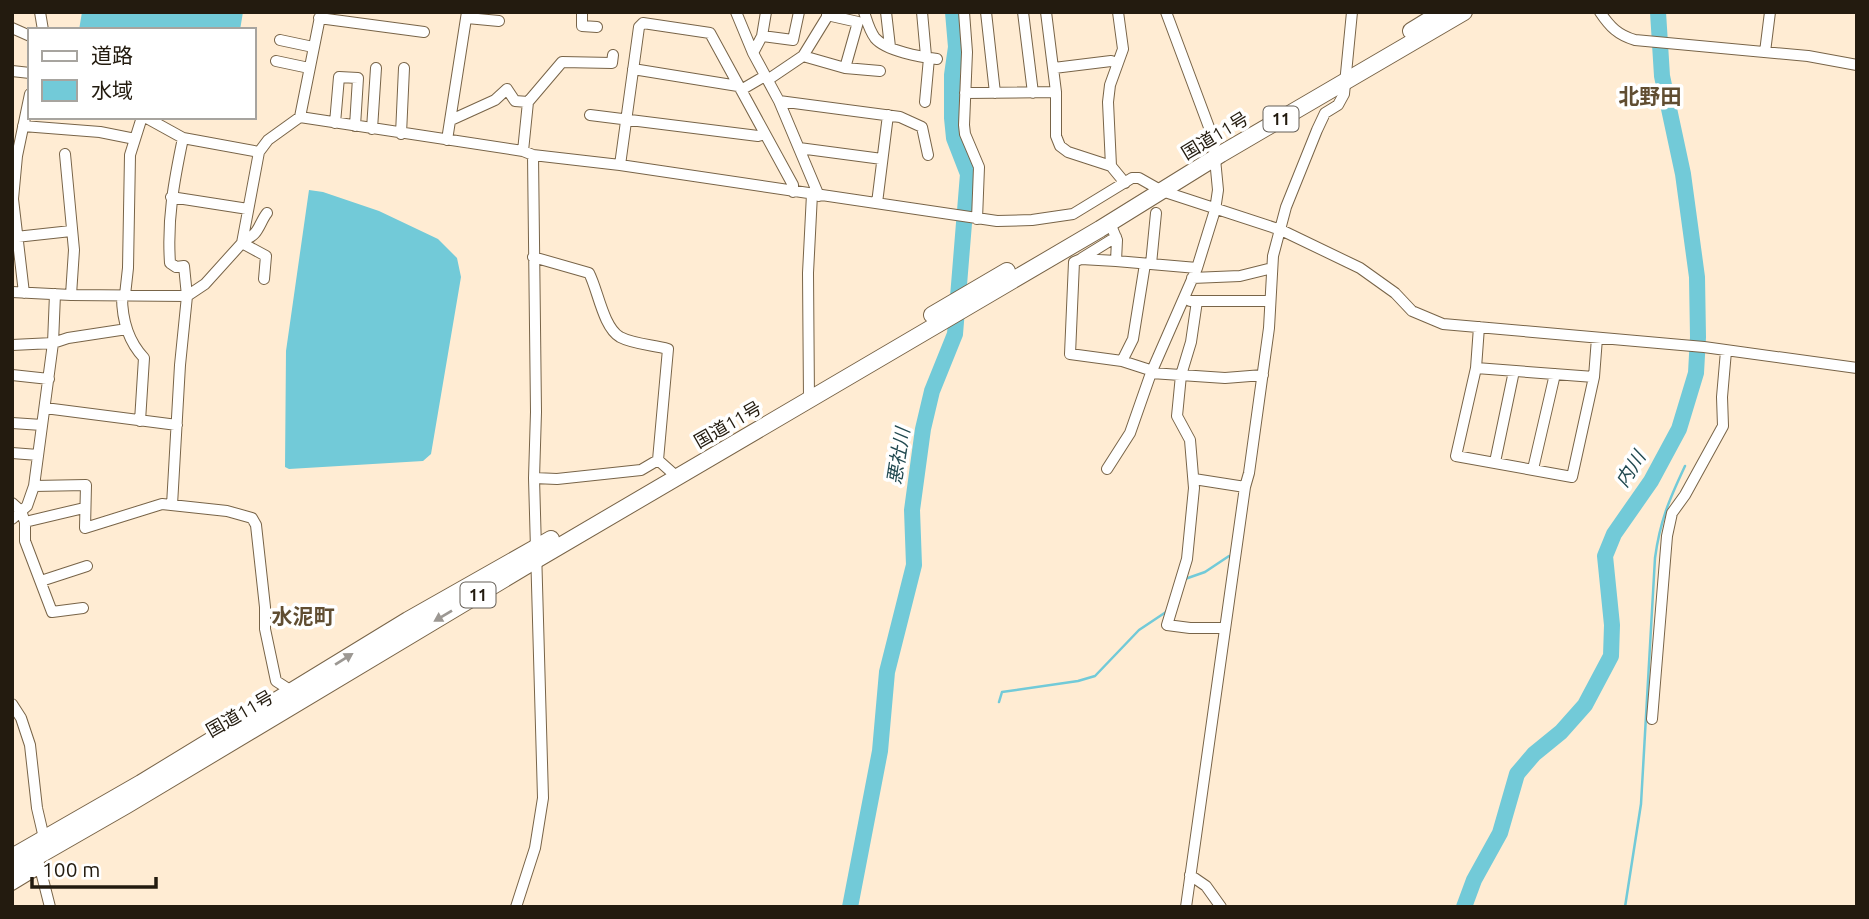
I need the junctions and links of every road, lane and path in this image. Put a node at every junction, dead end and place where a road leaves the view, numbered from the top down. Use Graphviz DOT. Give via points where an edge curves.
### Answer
graph roads {
  1 [pos="582,12"];
  2 [pos="736,12"];
  3 [pos="766,12"];
  4 [pos="799,12"];
  5 [pos="864,12"];
  6 [pos="886,12"];
  7 [pos="922,12"];
  8 [pos="964,12"];
  9 [pos="986,12"];
  10 [pos="1023,12"];
  11 [pos="1046,12"];
  12 [pos="1118,12"];
  13 [pos="1166,12"];
  14 [pos="1352,12"];
  15 [pos="1442,12"];
  16 [pos="1464,12"];
  17 [pos="1600,12"];
  18 [pos="1770,12"];
  19 [pos="828,14"];
  20 [pos="320,15"];
  21 [pos="467,15"];
  22 [pos="499,21"];
  23 [pos="12,27"];
  24 [pos="597,27"];
  25 [pos="424,32"];
  26 [pos="28,35"];
  27 [pos="762,36"];
  28 [pos="280,40"];
  29 [pos="313,47"];
  30 [pos="890,47"];
  31 [pos="1765,52"];
  32 [pos="752,53"];
  33 [pos="803,56"];
  34 [pos="931,58"];
  35 [pos="276,61"];
  36 [pos="612,63"];
  37 [pos="1117,63"];
  38 [pos="1857,65"];
  39 [pos="309,68"];
  40 [pos="376,68"];
  41 [pos="404,68"];
  42 [pos="845,68"];
  43 [pos="1054,68"];
  44 [pos="633,69"];
  45 [pos="880,71"];
  46 [pos="1346,75"];
  47 [pos="767,78"];
  48 [pos="740,88"];
  49 [pos="1056,92"];
  50 [pos="965,93"];
  51 [pos="995,93"];
  52 [pos="1033,93"];
  53 [pos="779,101"];
  54 [pos="528,102"];
  55 [pos="925,102"];
  56 [pos="28,103"];
  57 [pos="590,115"];
  58 [pos="888,115"];
  59 [pos="300,117"];
  60 [pos="143,119"];
  61 [pos="148,119"];
  62 [pos="626,119"];
  63 [pos="451,120"];
  64 [pos="335,123"];
  65 [pos="23,126"];
  66 [pos="355,126"];
  67 [pos="372,129"];
  68 [pos="401,134"];
  69 [pos="765,134"];
  70 [pos="183,138"];
  71 [pos="135,139"];
  72 [pos="447,140"];
  73 [pos="799,148"];
  74 [pos="259,152"];
  75 [pos="528,153"];
  76 [pos="1213,153"];
  77 [pos="65,154"];
  78 [pos="928,155"];
  79 [pos="882,159"];
  80 [pos="620,165"];
  81 [pos="1111,166"];
  82 [pos="1125,183"];
  83 [pos="1157,187"];
  84 [pos="793,192"];
  85 [pos="815,195"];
  86 [pos="171,197"];
  87 [pos="877,203"];
  88 [pos="248,209"];
  89 [pos="1215,210"];
  90 [pos="267,213"];
  91 [pos="1156,213"];
  92 [pos="969,218"];
  93 [pos="1113,230"];
  94 [pos="1281,230"];
  95 [pos="71,231"];
  96 [pos="16,237"];
  97 [pos="242,241"];
  98 [pos="533,257"];
  99 [pos="1081,258"];
  100 [pos="1116,261"];
  101 [pos="1148,264"];
  102 [pos="1272,268"];
  103 [pos="1194,273"];
  104 [pos="264,279"];
  105 [pos="12,292"];
  106 [pos="24,293"];
  107 [pos="55,294"];
  108 [pos="71,295"];
  109 [pos="124,295"];
  110 [pos="187,296"];
  111 [pos="1182,301"];
  112 [pos="1197,301"];
  113 [pos="1270,301"];
  114 [pos="965,302"];
  115 [pos="1479,327"];
  116 [pos="127,329"];
  117 [pos="1597,338"];
  118 [pos="53,343"];
  119 [pos="12,345"];
  120 [pos="1726,351"];
  121 [pos="1122,361"];
  122 [pos="1476,368"];
  123 [pos="1857,368"];
  124 [pos="1514,371"];
  125 [pos="1152,372"];
  126 [pos="1555,374"];
  127 [pos="12,375"];
  128 [pos="1181,375"];
  129 [pos="1263,376"];
  130 [pos="1594,377"];
  131 [pos="48,379"];
  132 [pos="808,394"];
  133 [pos="45,408"];
  134 [pos="140,421"];
  135 [pos="12,423"];
  136 [pos="42,425"];
  137 [pos="177,425"];
  138 [pos="12,453"];
  139 [pos="38,455"];
  140 [pos="1494,462"];
  141 [pos="668,469"];
  142 [pos="1107,469"];
  143 [pos="1533,469"];
  144 [pos="534,478"];
  145 [pos="1194,479"];
  146 [pos="34,486"];
  147 [pos="1245,487"];
  148 [pos="12,503"];
  149 [pos="172,505"];
  150 [pos="84,508"];
  151 [pos="21,511"];
  152 [pos="12,519"];
  153 [pos="25,522"];
  154 [pos="536,554"];
  155 [pos="87,566"];
  156 [pos="41,581"];
  157 [pos="83,608"];
  158 [pos="1224,628"];
  159 [pos="298,695"];
  160 [pos="12,704"];
  161 [pos="1652,719"];
  162 [pos="44,838"];
  163 [pos="12,857"];
  164 [pos="38,862"];
  165 [pos="12,871"];
  166 [pos="1190,875"];
  167 [pos="12,885"];
  168 [pos="50,907"];
  169 [pos="516,907"];
  170 [pos="1186,907"];
  171 [pos="1221,907"];
  1 -- 24 [label="street" via="582,26"];
  2 -- 32 [label="street"];
  3 -- 27 [label="street"];
  4 -- 27 [label="street" via="793,40"];
  5 -- 30 [label="street" via="876,38"];
  6 -- 30 [label="street"];
  7 -- 34 [label="street"];
  8 -- 50 [label="street"];
  9 -- 51 [label="street"];
  10 -- 52 [label="street"];
  11 -- 43 [label="street"];
  12 -- 37 [label="street" via="1123,48"];
  13 -- 76 [label="street" via="1213,138"];
  14 -- 46 [label="street"];
  15 -- 46 [label="highway, 国道11号 / 11"];
  16 -- 46 [label="highway, 国道11号 / 11"];
  17 -- 31 [label="street" via="1620,35 1653,43"];
  18 -- 31 [label="street"];
  19 -- 33 [label="street"];
  19 -- 42 [label="street" via="858,22"];
  20 -- 25 [label="street"];
  20 -- 29 [label="street"];
  21 -- 22 [label="street"];
  21 -- 63 [label="street"];
  23 -- 26 [label="street"];
  27 -- 32 [label="street"];
  28 -- 29 [label="street"];
  29 -- 39 [label="street"];
  30 -- 34 [label="street"];
  31 -- 38 [label="street"];
  32 -- 47 [label="street"];
  33 -- 42 [label="street"];
  33 -- 47 [label="street"];
  34 -- 55 [label="street"];
  35 -- 39 [label="street"];
  36 -- 54 [label="street" via="562,62"];
  37 -- 43 [label="street"];
  37 -- 81 [label="street" via="1108,102"];
  39 -- 59 [label="street"];
  40 -- 67 [label="street"];
  41 -- 68 [label="street"];
  42 -- 45 [label="street"];
  43 -- 49 [label="street"];
  44 -- 48 [label="street"];
  44 -- 48 [label="street" via="643,23 710,33"];
  44 -- 62 [label="street"];
  46 -- 76 [label="highway, 国道11号 / 11"];
  46 -- 94 [label="street" via="1344,94 1338,105 1325,113"];
  47 -- 48 [label="street"];
  47 -- 53 [label="street"];
  48 -- 69 [label="street"];
  49 -- 52 [label="street"];
  49 -- 81 [label="street" via="1060,146"];
  50 -- 51 [label="street"];
  50 -- 92 [label="street" via="965,134 979,167"];
  51 -- 52 [label="street"];
  53 -- 58 [label="street"];
  53 -- 73 [label="street"];
  54 -- 63 [label="street" via="515,101 508,84 495,100"];
  54 -- 75 [label="street"];
  56 -- 65 [label="street"];
  57 -- 62 [label="street"];
  58 -- 78 [label="street" via="922,127"];
  58 -- 79 [label="street"];
  59 -- 64 [label="street"];
  59 -- 74 [label="street" via="268,139"];
  60 -- 71 [label="street"];
  61 -- 70 [label="street"];
  62 -- 69 [label="street"];
  62 -- 80 [label="street"];
  63 -- 72 [label="street"];
  64 -- 66 [label="street"];
  64 -- 66 [label="street" via="339,76 358,78"];
  65 -- 71 [label="street"];
  65 -- 96 [label="street" via="13,199"];
  66 -- 67 [label="street"];
  67 -- 68 [label="street"];
  68 -- 72 [label="street"];
  69 -- 84 [label="street"];
  70 -- 74 [label="street"];
  70 -- 86 [label="street"];
  71 -- 109 [label="street" via="130,155"];
  72 -- 75 [label="street"];
  73 -- 79 [label="street"];
  73 -- 85 [label="street"];
  74 -- 88 [label="street"];
  75 -- 80 [label="street"];
  75 -- 98 [label="street"];
  76 -- 83 [label="highway, 国道11号 / 11"];
  76 -- 89 [label="street" via="1218,171"];
  77 -- 95 [label="street"];
  79 -- 87 [label="street"];
  80 -- 84 [label="street"];
  81 -- 82 [label="street"];
  82 -- 83 [label="street" via="1139,178"];
  82 -- 92 [label="street" via="1073,214 1032,220"];
  83 -- 89 [label="street"];
  83 -- 93 [label="highway, 国道11号 / 11"];
  83 -- 114 [label="highway, 国道11号 / 11"];
  84 -- 85 [label="street"];
  85 -- 87 [label="street"];
  85 -- 132 [label="street" via="808,262"];
  86 -- 88 [label="street"];
  86 -- 110 [label="street" via="170,263 184,267"];
  87 -- 92 [label="street"];
  88 -- 97 [label="street"];
  89 -- 94 [label="street"];
  89 -- 103 [label="street"];
  90 -- 97 [label="street" via="255,234"];
  91 -- 101 [label="street"];
  93 -- 99 [label="street"];
  93 -- 100 [label="street"];
  93 -- 114 [label="highway, 国道11号 / 11"];
  94 -- 102 [label="street"];
  94 -- 115 [label="street" via="1360,268 1395,293 1412,312 1443,324"];
  95 -- 96 [label="street"];
  95 -- 108 [label="street"];
  96 -- 106 [label="street"];
  97 -- 104 [label="street" via="266,256"];
  97 -- 110 [label="street" via="205,284"];
  98 -- 141 [label="street" via="589,273 615,332 668,349"];
  98 -- 144 [label="street"];
  99 -- 100 [label="street"];
  99 -- 121 [label="street" via="1074,262 1070,354"];
  100 -- 101 [label="street"];
  101 -- 103 [label="street"];
  101 -- 121 [label="street" via="1133,340"];
  102 -- 103 [label="street" via="1240,276"];
  102 -- 113 [label="street"];
  103 -- 111 [label="street"];
  105 -- 106 [label="street"];
  106 -- 107 [label="street"];
  107 -- 108 [label="street"];
  107 -- 118 [label="street"];
  108 -- 109 [label="street"];
  109 -- 110 [label="street"];
  109 -- 116 [label="street"];
  110 -- 137 [label="street"];
  111 -- 112 [label="street"];
  111 -- 125 [label="street"];
  112 -- 113 [label="street"];
  112 -- 128 [label="street"];
  113 -- 129 [label="street"];
  114 -- 132 [label="highway, 国道11号 / 11"];
  115 -- 117 [label="street"];
  115 -- 122 [label="street"];
  116 -- 118 [label="street"];
  116 -- 134 [label="street" via="144,358"];
  117 -- 120 [label="street"];
  117 -- 130 [label="street"];
  118 -- 119 [label="street"];
  118 -- 131 [label="street"];
  120 -- 123 [label="street"];
  120 -- 161 [label="street" via="1723,426 1672,513"];
  121 -- 125 [label="street"];
  122 -- 124 [label="street"];
  122 -- 140 [label="street" via="1455,457"];
  124 -- 126 [label="street"];
  124 -- 140 [label="street"];
  125 -- 128 [label="street"];
  125 -- 142 [label="street" via="1130,433"];
  126 -- 130 [label="street"];
  126 -- 143 [label="street"];
  127 -- 131 [label="street"];
  128 -- 129 [label="street"];
  128 -- 145 [label="street" via="1177,416 1190,440"];
  129 -- 147 [label="street"];
  130 -- 143 [label="street" via="1572,477"];
  131 -- 133 [label="street"];
  132 -- 141 [label="highway, 国道11号 / 11"];
  133 -- 134 [label="street"];
  133 -- 136 [label="street"];
  134 -- 137 [label="street"];
  135 -- 136 [label="street"];
  136 -- 139 [label="street"];
  137 -- 149 [label="street"];
  138 -- 139 [label="street"];
  139 -- 146 [label="street"];
  140 -- 143 [label="street"];
  141 -- 144 [label="street"];
  141 -- 154 [label="highway, 国道11号 / 11"];
  144 -- 154 [label="street"];
  145 -- 147 [label="street"];
  145 -- 158 [label="street" via="1187,559 1167,625"];
  146 -- 150 [label="street" via="86,485"];
  146 -- 151 [label="street" via="32,499"];
  147 -- 158 [label="street"];
  148 -- 151 [label="street"];
  149 -- 150 [label="street" via="162,504 85,528"];
  149 -- 159 [label="street" via="228,511 256,521 267,642 276,681"];
  150 -- 153 [label="street"];
  151 -- 152 [label="street"];
  151 -- 153 [label="street"];
  153 -- 156 [label="street" via="25,541"];
  154 -- 159 [label="highway, 国道11号 / 11" via="408,620"];
  154 -- 169 [label="street" via="542,798 535,848"];
  155 -- 156 [label="street"];
  156 -- 157 [label="street" via="52,612"];
  158 -- 166 [label="street"];
  159 -- 162 [label="highway, 国道11号 / 11"];
  159 -- 164 [label="highway, 国道11号 / 11"];
  160 -- 162 [label="street" via="27,730"];
  162 -- 163 [label="highway, 国道11号 / 11"];
  162 -- 164 [label="street"];
  164 -- 165 [label="highway, 国道11号 / 11"];
  164 -- 167 [label="street"];
  164 -- 168 [label="street"];
  166 -- 170 [label="street"];
  166 -- 171 [label="street" via="1206,886"];
}
